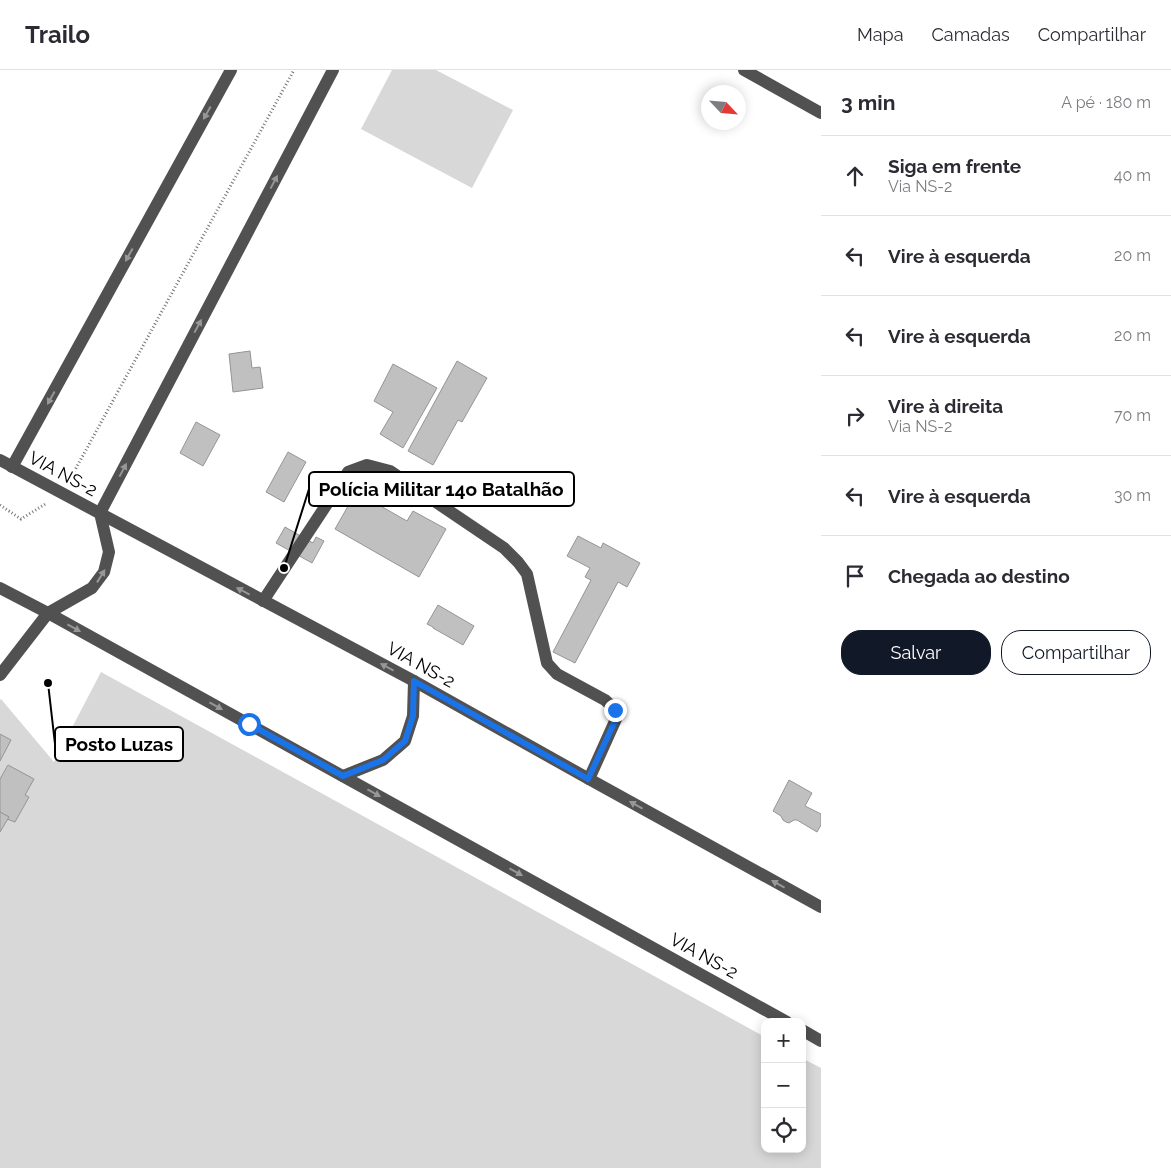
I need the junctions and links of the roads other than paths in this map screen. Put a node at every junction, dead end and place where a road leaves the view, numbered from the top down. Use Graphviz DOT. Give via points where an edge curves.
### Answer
graph roads {
  1 [pos="230,70"];
  2 [pos="333,70"];
  3 [pos="744,70"];
  4 [pos="821,113"];
  5 [pos="0,460"];
  6 [pos="12,467"];
  7 [pos="100,513"];
  8 [pos="0,588"];
  9 [pos="263,601"];
  10 [pos="48,613"];
  11 [pos="0,675"];
  12 [pos="414,681"];
  13 [pos="343,776"];
  14 [pos="588,779"];
  15 [pos="821,907"];
  16 [pos="780,1018"];
  17 [pos="806,1032"];
  18 [pos="821,1041"];
  1 -- 6 [label="street, one-way"];
  7 -- 2 [label="street, one-way"];
  3 -- 4 [label="street"];
  5 -- 6 [label="street, VIA NS-2"];
  6 -- 7 [label="street, VIA NS-2"];
  9 -- 7 [label="street, VIA NS-2, one-way"];
  10 -- 7 [label="street, one-way" via="92,588 104,572 109,552"];
  8 -- 10 [label="street, VIA NS-2"];
  12 -- 9 [label="street, VIA NS-2, one-way"];
  9 -- 14 [label="street" via="348,472 367,466 390,471 504,548 518,562 527,574 547,663 557,674 605,700 615,710 616,719"];
  10 -- 11 [label="street"];
  10 -- 13 [label="street, VIA NS-2, one-way"];
  12 -- 13 [label="street" via="413,716 405,741 383,760"];
  12 -- 14 [label="street, VIA NS-2"];
  13 -- 16 [label="street, VIA NS-2, one-way"];
  15 -- 14 [label="street, VIA NS-2, one-way"];
  17 -- 18 [label="street"];
}
